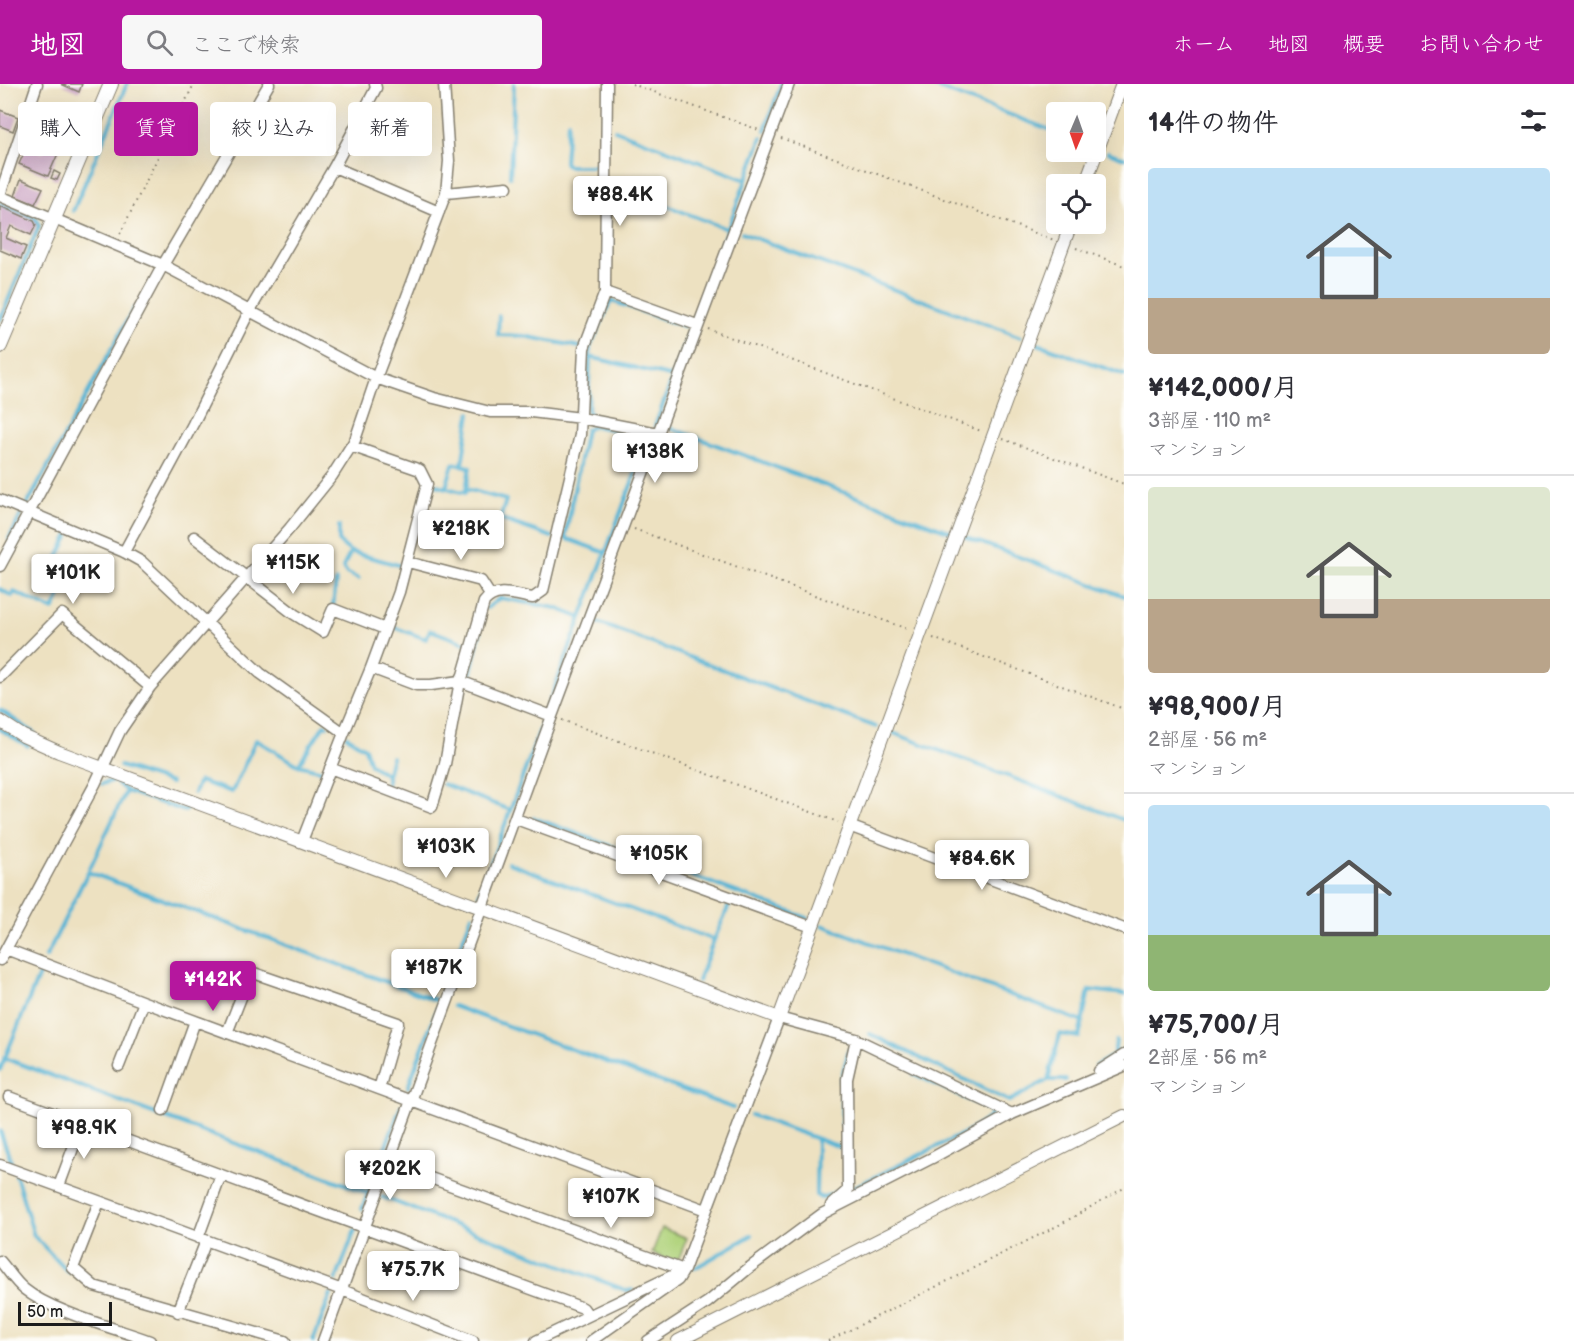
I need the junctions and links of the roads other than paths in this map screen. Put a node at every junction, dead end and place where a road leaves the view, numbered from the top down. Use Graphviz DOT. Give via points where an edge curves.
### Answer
graph roads {
  1 [pos="37,84"];
  2 [pos="111,84"];
  3 [pos="268,84"];
  4 [pos="375,84"];
  5 [pos="444,84"];
  6 [pos="607,84"];
  7 [pos="789,84"];
  8 [pos="1122,84"];
  9 [pos="334,167"];
  10 [pos="1089,174"];
  11 [pos="507,187"];
  12 [pos="446,193"];
  13 [pos="0,196"];
  14 [pos="439,212"];
  15 [pos="54,218"];
  16 [pos="1067,234"];
  17 [pos="163,265"];
  18 [pos="605,292"];
  19 [pos="249,312"];
  20 [pos="697,325"];
  21 [pos="0,346"];
  22 [pos="376,378"];
  23 [pos="581,418"];
  24 [pos="658,433"];
  25 [pos="351,446"];
  26 [pos="0,500"];
  27 [pos="28,512"];
  28 [pos="194,537"];
  29 [pos="124,552"];
  30 [pos="408,562"];
  31 [pos="0,566"];
  32 [pos="247,577"];
  33 [pos="490,595"];
  34 [pos="208,622"];
  35 [pos="385,629"];
  36 [pos="371,668"];
  37 [pos="0,677"];
  38 [pos="460,681"];
  39 [pos="150,687"];
  40 [pos="552,716"];
  41 [pos="0,721"];
  42 [pos="344,733"];
  43 [pos="103,767"];
  44 [pos="330,768"];
  45 [pos="516,819"];
  46 [pos="849,826"];
  47 [pos="302,841"];
  48 [pos="482,908"];
  49 [pos="812,927"];
  50 [pos="1124,929"];
  51 [pos="6,949"];
  52 [pos="0,960"];
  53 [pos="144,1002"];
  54 [pos="779,1018"];
  55 [pos="195,1021"];
  56 [pos="227,1033"];
  57 [pos="856,1039"];
  58 [pos="1124,1055"];
  59 [pos="119,1066"];
  60 [pos="1124,1066"];
  61 [pos="1077,1086"];
  62 [pos="379,1089"];
  63 [pos="9,1096"];
  64 [pos="412,1101"];
  65 [pos="163,1110"];
  66 [pos="1012,1114"];
  67 [pos="1124,1116"];
  68 [pos="82,1124"];
  69 [pos="389,1163"];
  70 [pos="0,1166"];
  71 [pos="221,1175"];
  72 [pos="59,1186"];
  73 [pos="99,1202"];
  74 [pos="706,1210"];
  75 [pos="822,1214"];
  76 [pos="365,1228"];
  77 [pos="202,1240"];
  78 [pos="0,1261"];
  79 [pos="684,1270"];
  80 [pos="342,1290"];
  81 [pos="178,1311"];
  82 [pos="588,1315"];
  83 [pos="150,1341"];
  84 [pos="285,1341"];
  85 [pos="323,1341"];
  86 [pos="473,1341"];
  87 [pos="536,1341"];
  88 [pos="591,1341"];
  89 [pos="648,1341"];
  90 [pos="678,1341"];
  1 -- 13 [label="street"];
  2 -- 15 [label="main road"];
  3 -- 17 [label="street"];
  4 -- 9 [label="street"];
  5 -- 12 [label="street" via="449,161"];
  6 -- 18 [label="street"];
  7 -- 20 [label="street"];
  8 -- 10 [label="street"];
  9 -- 14 [label="street"];
  9 -- 19 [label="street"];
  11 -- 12 [label="street"];
  12 -- 14 [label="street"];
  13 -- 15 [label="street"];
  14 -- 22 [label="street"];
  15 -- 17 [label="street"];
  15 -- 21 [label="main road"];
  16 -- 46 [label="street"];
  17 -- 19 [label="street"];
  17 -- 27 [label="street"];
  18 -- 20 [label="street"];
  18 -- 23 [label="street" via="584,348"];
  19 -- 22 [label="street"];
  19 -- 29 [label="street"];
  20 -- 24 [label="street"];
  22 -- 23 [label="street" via="434,399 490,412"];
  22 -- 25 [label="street"];
  23 -- 24 [label="street"];
  23 -- 33 [label="street" via="543,591 533,598"];
  24 -- 40 [label="street"];
  25 -- 30 [label="street" via="420,470 427,484"];
  25 -- 32 [label="street" via="332,476"];
  26 -- 27 [label="street"];
  27 -- 29 [label="street"];
  27 -- 31 [label="street"];
  28 -- 32 [label="street"];
  29 -- 34 [label="street" via="141,562"];
  30 -- 33 [label="street" via="481,581"];
  30 -- 35 [label="street"];
  32 -- 34 [label="street"];
  32 -- 35 [label="street" via="323,632 333,609"];
  33 -- 38 [label="street" via="484,603"];
  34 -- 39 [label="street"];
  34 -- 42 [label="street" via="260,673"];
  35 -- 36 [label="street"];
  36 -- 38 [label="street" via="416,685"];
  36 -- 42 [label="street"];
  37 -- 39 [label="street" via="62,614"];
  38 -- 40 [label="street"];
  38 -- 44 [label="street" via="445,764 432,807"];
  39 -- 43 [label="street" via="120,731"];
  40 -- 45 [label="street"];
  41 -- 43 [label="street" via="23,736"];
  42 -- 44 [label="street"];
  43 -- 47 [label="street"];
  43 -- 51 [label="street"];
  44 -- 47 [label="street"];
  45 -- 48 [label="street"];
  45 -- 49 [label="street"];
  46 -- 49 [label="street"];
  46 -- 50 [label="street"];
  47 -- 48 [label="street"];
  48 -- 54 [label="street"];
  48 -- 64 [label="street"];
  49 -- 54 [label="street"];
  51 -- 52 [label="street"];
  51 -- 53 [label="street"];
  53 -- 55 [label="street"];
  53 -- 59 [label="street"];
  54 -- 57 [label="street"];
  54 -- 74 [label="street"];
  55 -- 56 [label="street"];
  55 -- 65 [label="street"];
  56 -- 62 [label="street"];
  56 -- 62 [label="street" via="250,972 398,1023"];
  57 -- 66 [label="street"];
  57 -- 75 [label="street" via="847,1079 848,1190"];
  58 -- 61 [label="street"];
  60 -- 61 [label="street"];
  61 -- 66 [label="street"];
  62 -- 64 [label="street"];
  63 -- 68 [label="street"];
  64 -- 69 [label="street"];
  64 -- 74 [label="street"];
  66 -- 75 [label="street"];
  67 -- 90 [label="street"];
  68 -- 71 [label="street"];
  68 -- 72 [label="street"];
  69 -- 76 [label="street"];
  69 -- 79 [label="street"];
  70 -- 72 [label="street"];
  71 -- 76 [label="street"];
  71 -- 77 [label="street"];
  72 -- 73 [label="street"];
  73 -- 77 [label="street"];
  73 -- 81 [label="street" via="73,1268 94,1286"];
  74 -- 79 [label="street"];
  75 -- 89 [label="street" via="708,1302"];
  76 -- 80 [label="street"];
  76 -- 82 [label="street" via="583,1308"];
  77 -- 80 [label="street"];
  77 -- 81 [label="street"];
  78 -- 83 [label="street" via="24,1289 42,1300"];
  79 -- 82 [label="street"];
  79 -- 88 [label="street" via="678,1280"];
  80 -- 85 [label="street"];
  80 -- 86 [label="street"];
  81 -- 84 [label="street"];
  82 -- 87 [label="street"];
}
